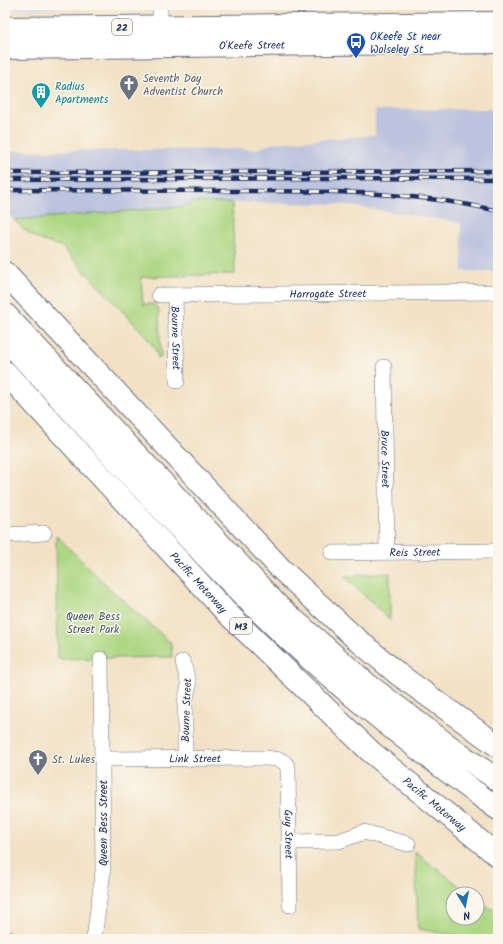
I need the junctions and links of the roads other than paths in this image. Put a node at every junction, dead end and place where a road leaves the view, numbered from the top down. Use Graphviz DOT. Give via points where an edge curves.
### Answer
graph roads {
  1 [pos="160,5"];
  2 [pos="493,18"];
  3 [pos="5,28"];
  4 [pos="160,36"];
  5 [pos="498,42"];
  6 [pos="5,48"];
  7 [pos="5,273"];
  8 [pos="498,292"];
  9 [pos="159,295"];
  10 [pos="175,296"];
  11 [pos="5,314"];
  12 [pos="5,338"];
  13 [pos="384,367"];
  14 [pos="5,372"];
  15 [pos="177,381"];
  16 [pos="44,533"];
  17 [pos="5,535"];
  18 [pos="498,551"];
  19 [pos="387,552"];
  20 [pos="332,553"];
  21 [pos="101,659"];
  22 [pos="183,662"];
  23 [pos="498,746"];
  24 [pos="103,759"];
  25 [pos="185,759"];
  26 [pos="287,764"];
  27 [pos="498,780"];
  28 [pos="498,809"];
  29 [pos="290,842"];
  30 [pos="408,844"];
  31 [pos="498,856"];
  32 [pos="290,904"];
  33 [pos="5,939"];
  34 [pos="9,939"];
  35 [pos="94,939"];
  1 -- 4 [label="street"];
  2 -- 4 [label="highway, O'Keefe Street / 22"];
  3 -- 4 [label="highway, O'Keefe Street / 22"];
  4 -- 5 [label="highway, O'Keefe Street / 22"];
  4 -- 6 [label="highway, O'Keefe Street / 22"];
  7 -- 23 [label="highway" via="293,580 398,674"];
  8 -- 10 [label="street, Harrogate Street"];
  9 -- 10 [label="street, Harrogate Street"];
  10 -- 15 [label="street, Bourne Street"];
  11 -- 27 [label="highway" via="278,605 367,684 461,756"];
  12 -- 28 [label="highway" via="184,534 254,606 373,713"];
  13 -- 19 [label="street, Bruce Street"];
  14 -- 31 [label="highway, Pacific Motorway / M3" via="232,617 370,752"];
  16 -- 17 [label="street"];
  18 -- 19 [label="street, Reis Street"];
  19 -- 20 [label="street, Reis Street"];
  21 -- 24 [label="street, Queen Bess Street"];
  22 -- 25 [label="street, Bourne Street" via="189,685 185,702"];
  24 -- 25 [label="street, Link Street"];
  24 -- 35 [label="street, Queen Bess Street" via="103,876"];
  25 -- 26 [label="street, Link Street" via="272,759"];
  26 -- 29 [label="street, Guy Street"];
  29 -- 30 [label="street" via="339,841 364,832"];
  29 -- 32 [label="street, Guy Street"];
  33 -- 34 [label="street"];
}
